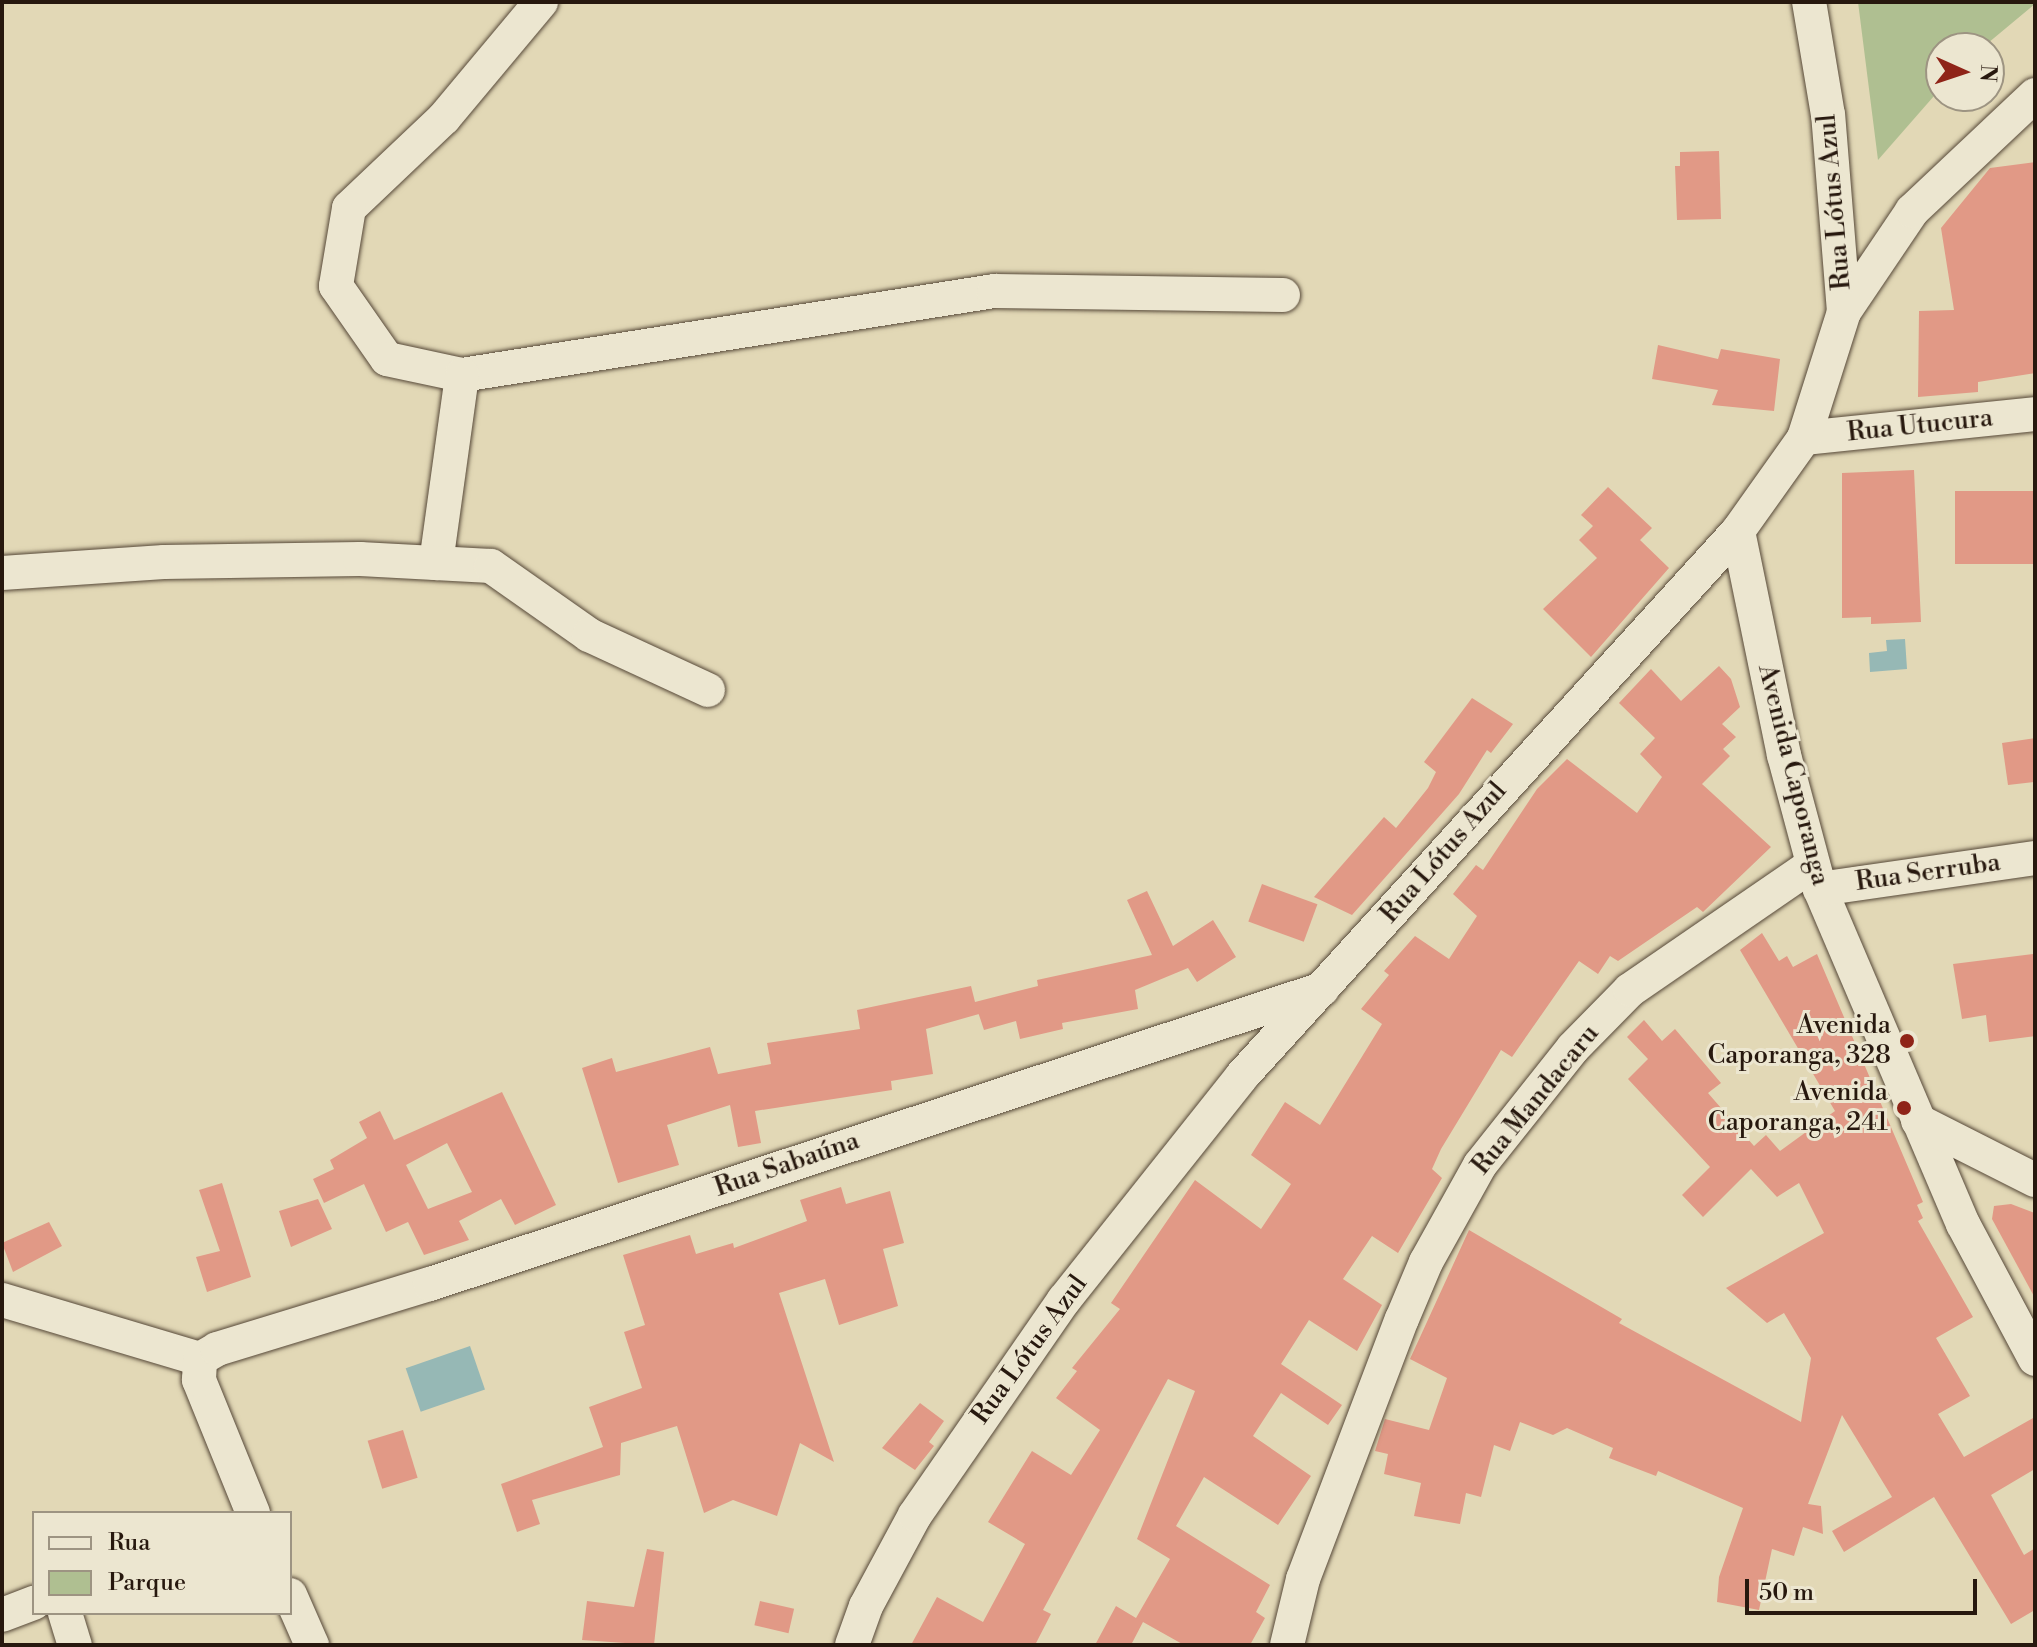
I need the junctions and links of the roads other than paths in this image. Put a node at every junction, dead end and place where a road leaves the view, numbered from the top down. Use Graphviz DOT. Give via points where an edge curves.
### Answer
graph roads {
  1 [pos="541,2"];
  2 [pos="1809,2"];
  3 [pos="2035,95"];
  4 [pos="1283,295"];
  5 [pos="1844,312"];
  6 [pos="462,375"];
  7 [pos="2035,414"];
  8 [pos="1804,438"];
  9 [pos="1738,531"];
  10 [pos="436,563"];
  11 [pos="2,573"];
  12 [pos="708,690"];
  13 [pos="2035,858"];
  14 [pos="1816,877"];
  15 [pos="1326,987"];
  16 [pos="1918,1121"];
  17 [pos="2035,1180"];
  18 [pos="2,1300"];
  19 [pos="200,1359"];
  20 [pos="2035,1359"];
  21 [pos="252,1511"];
  22 [pos="292,1600"];
  23 [pos="32,1604"];
  24 [pos="2,1615"];
  25 [pos="66,1615"];
  26 [pos="75,1645"];
  27 [pos="312,1645"];
  28 [pos="852,1645"];
  29 [pos="1287,1645"];
  1 -- 6 [label="street" via="444,118 349,208 336,286 387,359"];
  2 -- 5 [label="street, Rua Lótus Azul" via="1828,115"];
  3 -- 5 [label="street" via="1912,211"];
  4 -- 6 [label="street" via="994,291"];
  5 -- 8 [label="street, Rua Lótus Azul"];
  6 -- 10 [label="street"];
  7 -- 8 [label="street, Rua Utucura"];
  8 -- 9 [label="street, Rua Lótus Azul"];
  9 -- 14 [label="street, Avenida Caporanga"];
  9 -- 15 [label="street, Rua Lótus Azul" via="1535,749"];
  10 -- 11 [label="street" via="164,562"];
  10 -- 12 [label="street" via="491,566 589,635"];
  13 -- 14 [label="street, Rua Serruba"];
  14 -- 16 [label="street, Avenida Caporanga"];
  14 -- 29 [label="street, Rua Mandacaru" via="1630,990 1573,1048 1480,1165 1426,1262 1402,1319 1303,1579"];
  15 -- 19 [label="street, Rua Sabaúna" via="430,1284 246,1339"];
  15 -- 28 [label="street, Rua Lótus Azul" via="1242,1076 1064,1300 915,1515 866,1606"];
  16 -- 17 [label="street"];
  16 -- 20 [label="street, Avenida Caporanga" via="1963,1224"];
  18 -- 19 [label="street"];
  19 -- 21 [label="street" via="199,1380 210,1414"];
  22 -- 27 [label="street"];
  23 -- 24 [label="street"];
  25 -- 26 [label="street"];
}
